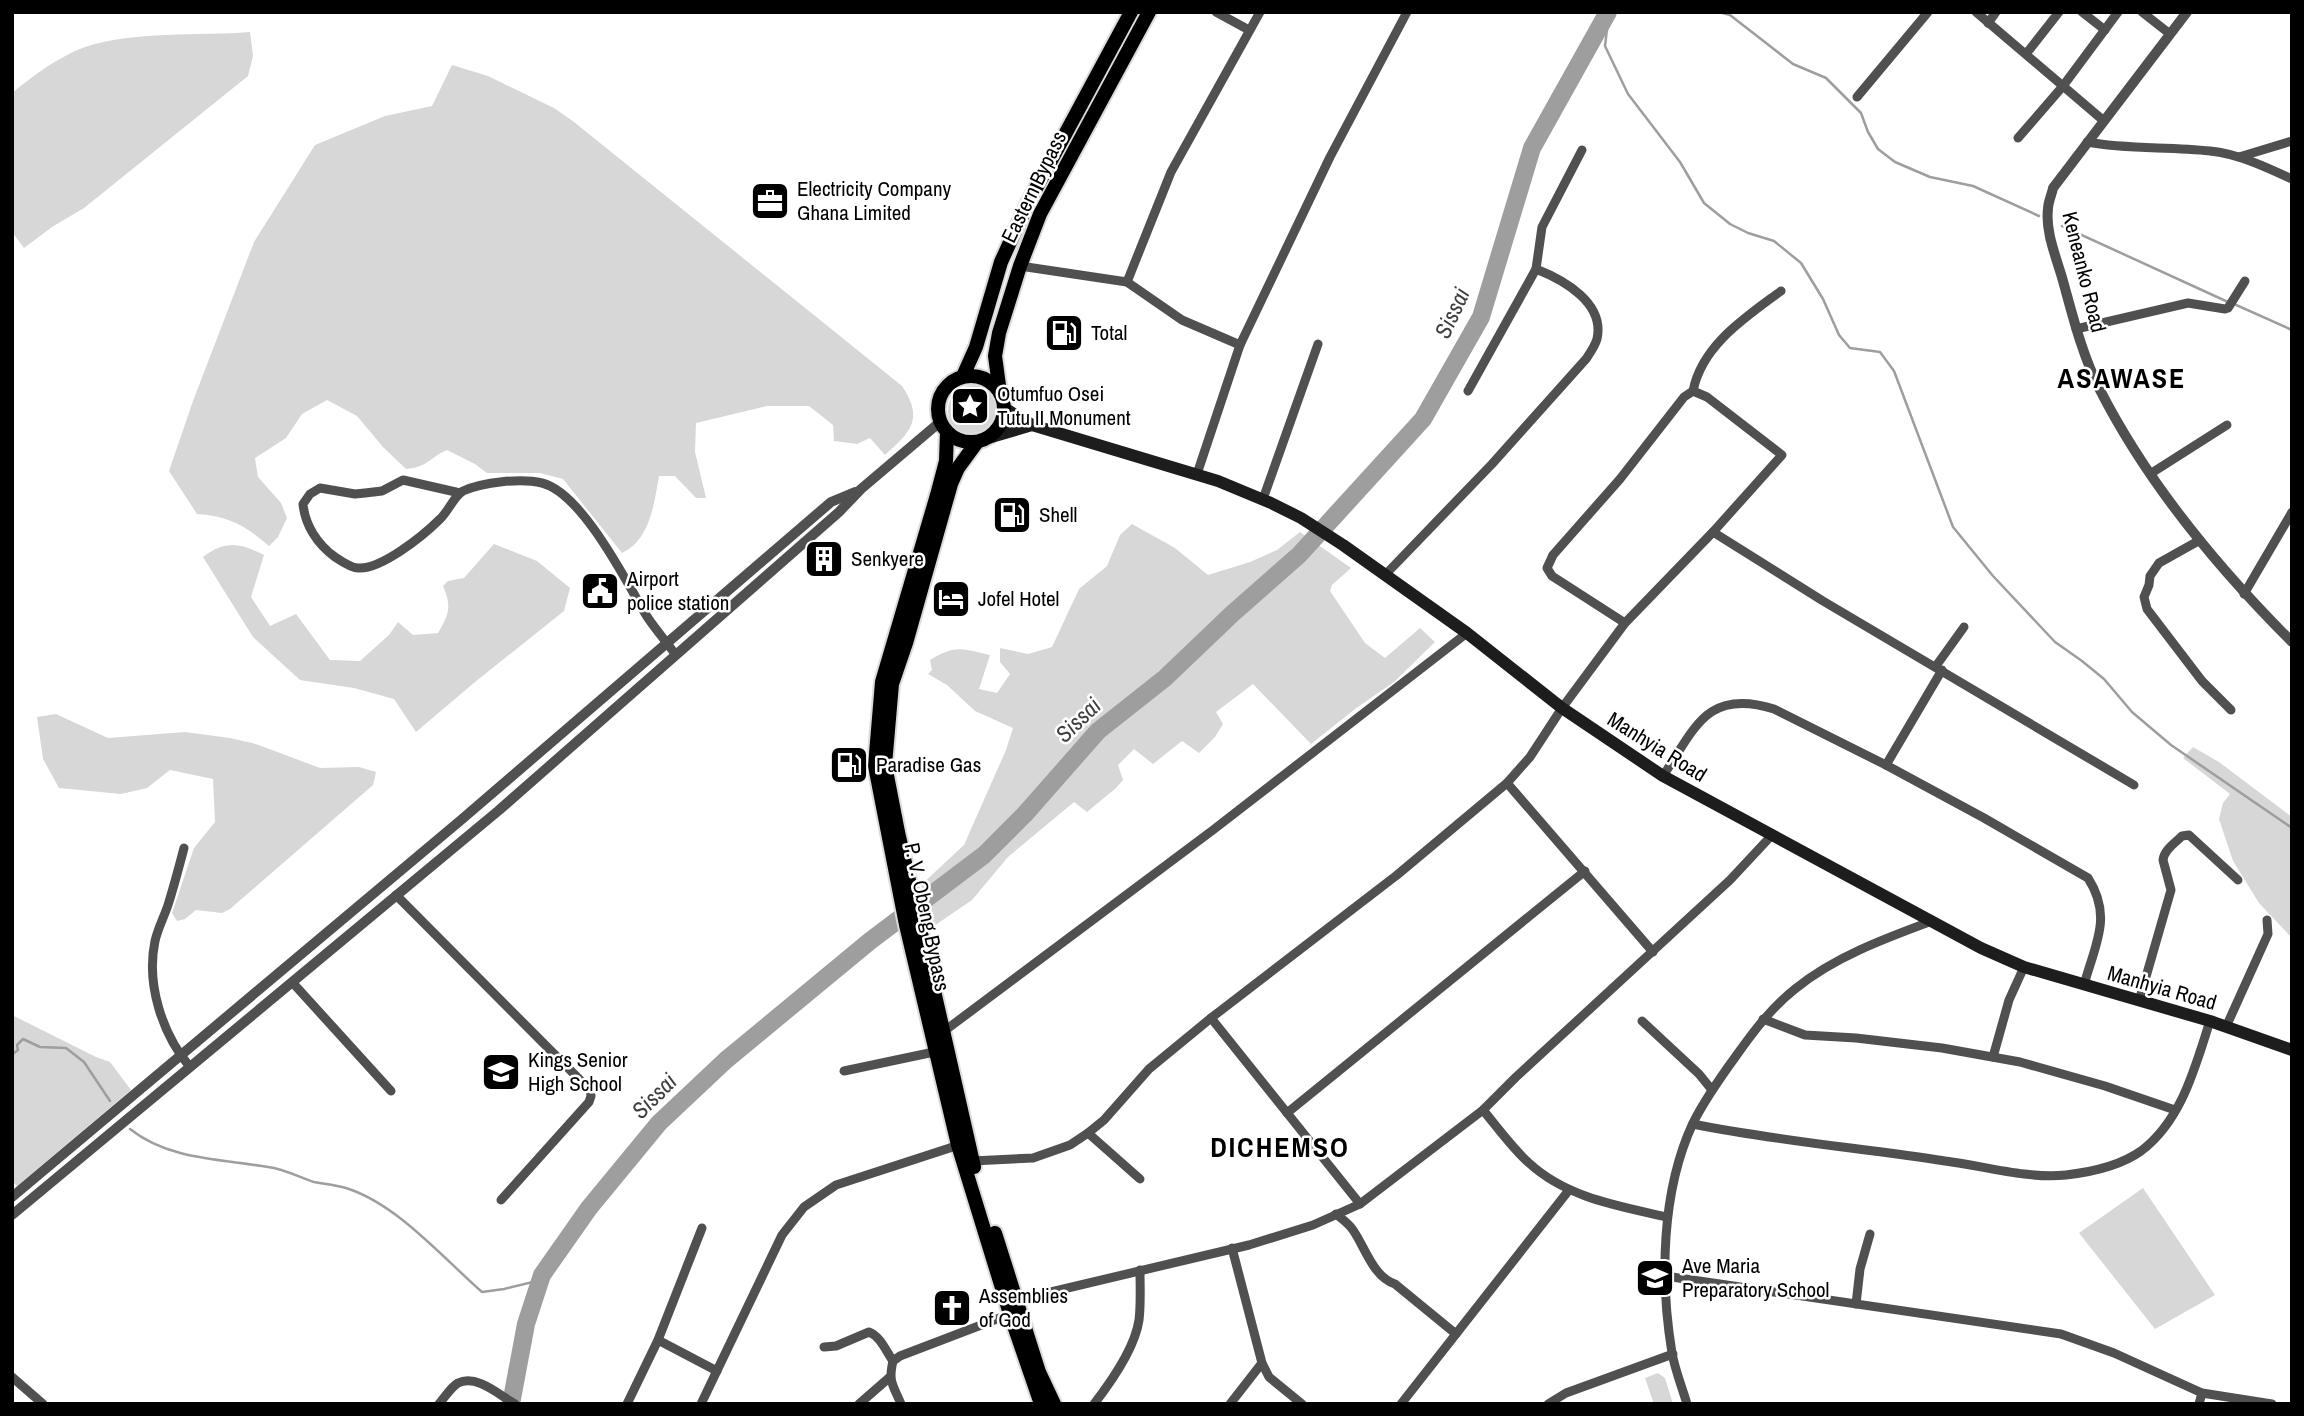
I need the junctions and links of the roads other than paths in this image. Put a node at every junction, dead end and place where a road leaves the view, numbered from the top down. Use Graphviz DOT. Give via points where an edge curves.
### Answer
graph roads {
  1 [pos="1131,12"];
  2 [pos="1149,12"];
  3 [pos="1216,12"];
  4 [pos="1260,12"];
  5 [pos="1407,12"];
  6 [pos="1928,12"];
  7 [pos="1976,12"];
  8 [pos="1996,12"];
  9 [pos="2059,12"];
  10 [pos="2082,12"];
  11 [pos="2118,12"];
  12 [pos="2142,12"];
  13 [pos="2187,12"];
  14 [pos="1988,23"];
  15 [pos="1250,30"];
  16 [pos="2105,30"];
  17 [pos="2170,34"];
  18 [pos="2026,54"];
  19 [pos="2063,86"];
  20 [pos="1857,97"];
  21 [pos="2104,121"];
  22 [pos="2018,138"];
  23 [pos="2292,141"];
  24 [pos="2087,142"];
  25 [pos="1582,150"];
  26 [pos="2239,157"];
  27 [pos="2292,179"];
  28 [pos="1020,266"];
  29 [pos="1536,269"];
  30 [pos="2245,281"];
  31 [pos="1127,282"];
  32 [pos="1781,291"];
  33 [pos="2076,329"];
  34 [pos="1318,344"];
  35 [pos="1240,345"];
  36 [pos="963,376"];
  37 [pos="1468,391"];
  38 [pos="1693,391"];
  39 [pos="1000,393"];
  40 [pos="1004,408"];
  41 [pos="1032,425"];
  42 [pos="2227,425"];
  43 [pos="943,427"];
  44 [pos="982,440"];
  45 [pos="1197,474"];
  46 [pos="2150,474"];
  47 [pos="860,489"];
  48 [pos="460,493"];
  49 [pos="1263,499"];
  50 [pos="2292,512"];
  51 [pos="1713,532"];
  52 [pos="2200,540"];
  53 [pos="1385,575"];
  54 [pos="2244,594"];
  55 [pos="1625,623"];
  56 [pos="1964,627"];
  57 [pos="1467,634"];
  58 [pos="667,642"];
  59 [pos="2292,642"];
  60 [pos="675,654"];
  61 [pos="1939,668"];
  62 [pos="1562,708"];
  63 [pos="2231,709"];
  64 [pos="1886,765"];
  65 [pos="1663,776"];
  66 [pos="1507,783"];
  67 [pos="2134,785"];
  68 [pos="1772,835"];
  69 [pos="184,848"];
  70 [pos="1585,871"];
  71 [pos="2238,880"];
  72 [pos="396,895"];
  73 [pos="909,904"];
  74 [pos="2267,920"];
  75 [pos="912,921"];
  76 [pos="1932,921"];
  77 [pos="1653,952"];
  78 [pos="2024,967"];
  79 [pos="292,982"];
  80 [pos="2084,985"];
  81 [pos="2139,1001"];
  82 [pos="1210,1018"];
  83 [pos="1763,1019"];
  84 [pos="1642,1021"];
  85 [pos="2210,1021"];
  86 [pos="2226,1027"];
  87 [pos="943,1032"];
  88 [pos="2292,1050"];
  89 [pos="934,1052"];
  90 [pos="179,1054"];
  91 [pos="1993,1057"];
  92 [pos="190,1067"];
  93 [pos="844,1071"];
  94 [pos="1712,1090"];
  95 [pos="391,1091"];
  96 [pos="2175,1110"];
  97 [pos="1483,1111"];
  98 [pos="1287,1113"];
  99 [pos="1693,1124"];
  100 [pos="1088,1133"];
  101 [pos="963,1144"];
  102 [pos="972,1161"];
  103 [pos="1140,1179"];
  104 [pos="1569,1190"];
  105 [pos="12,1197"];
  106 [pos="501,1200"];
  107 [pos="1360,1204"];
  108 [pos="1336,1214"];
  109 [pos="12,1215"];
  110 [pos="1667,1217"];
  111 [pos="702,1228"];
  112 [pos="1870,1234"];
  113 [pos="1232,1248"];
  114 [pos="1140,1270"];
  115 [pos="1665,1276"];
  116 [pos="1017,1300"];
  117 [pos="1856,1304"];
  118 [pos="1010,1314"];
  119 [pos="1455,1334"];
  120 [pos="658,1340"];
  121 [pos="824,1347"];
  122 [pos="1673,1354"];
  123 [pos="892,1361"];
  124 [pos="1262,1363"];
  125 [pos="717,1371"];
  126 [pos="12,1377"];
  127 [pos="890,1377"];
  128 [pos="2202,1393"];
  129 [pos="43,1404"];
  130 [pos="439,1404"];
  131 [pos="515,1404"];
  132 [pos="627,1404"];
  133 [pos="701,1404"];
  134 [pos="859,1404"];
  135 [pos="901,1404"];
  136 [pos="1041,1404"];
  137 [pos="1054,1404"];
  138 [pos="1094,1404"];
  139 [pos="1230,1404"];
  140 [pos="1302,1404"];
  141 [pos="1401,1404"];
  142 [pos="1548,1404"];
  143 [pos="1687,1404"];
  144 [pos="2199,1404"];
  145 [pos="2272,1404"];
  1 -- 36 [label="highway, Eastern Bypass" via="1027,205"];
  2 -- 28 [label="highway, Eastern Bypass" via="1040,214"];
  3 -- 15 [label="street"];
  4 -- 15 [label="street"];
  5 -- 35 [label="street" via="1330,157"];
  6 -- 20 [label="street"];
  7 -- 14 [label="street"];
  8 -- 14 [label="street"];
  9 -- 18 [label="street"];
  10 -- 16 [label="street"];
  11 -- 16 [label="street"];
  12 -- 17 [label="street"];
  13 -- 17 [label="street, Keneanko Road"];
  14 -- 18 [label="street"];
  15 -- 31 [label="street" via="1171,172"];
  16 -- 19 [label="street"];
  17 -- 21 [label="street, Keneanko Road"];
  18 -- 19 [label="street"];
  19 -- 21 [label="street"];
  19 -- 22 [label="street"];
  21 -- 24 [label="street, Keneanko Road"];
  23 -- 26 [label="street"];
  24 -- 26 [label="street" via="2110,147 2211,150"];
  24 -- 33 [label="street, Keneanko Road" via="2053,188 2048,209"];
  25 -- 29 [label="street" via="1542,227"];
  26 -- 27 [label="street"];
  28 -- 31 [label="street"];
  28 -- 39 [label="highway, Eastern Bypass" via="995,356"];
  29 -- 37 [label="street"];
  29 -- 53 [label="street" via="1565,283 1592,308 1597,341 1500,454"];
  30 -- 33 [label="street" via="2225,309 2188,303"];
  31 -- 35 [label="street" via="1182,320"];
  32 -- 38 [label="street" via="1723,337 1696,376"];
  33 -- 46 [label="street, Keneanko Road" via="2098,386"];
  34 -- 49 [label="street"];
  35 -- 45 [label="street"];
  36 -- 39 [label="highway" via="978,376"];
  36 -- 43 [label="highway" via="946,386 939,398 937,413"];
  38 -- 51 [label="street" via="1782,455"];
  38 -- 55 [label="street" via="1553,555 1547,568 1552,576"];
  39 -- 40 [label="highway"];
  40 -- 41 [label="main road, Manhyia Road"];
  40 -- 44 [label="highway" via="997,430"];
  41 -- 44 [label="main road"];
  41 -- 45 [label="main road, Manhyia Road"];
  42 -- 46 [label="street"];
  43 -- 44 [label="highway" via="958,440"];
  43 -- 47 [label="street"];
  43 -- 73 [label="highway, P. V. Obeng Bypass" via="946,461 882,682 875,766"];
  44 -- 73 [label="highway, P. V. Obeng Bypass" via="951,484 892,684 886,765"];
  45 -- 49 [label="main road, Manhyia Road"];
  46 -- 52 [label="street, Keneanko Road"];
  47 -- 58 [label="street" via="831,502"];
  47 -- 60 [label="street"];
  48 -- 48 [label="street" via="403,480 382,491 355,494 320,488 303,503 305,517 327,551 357,569 383,562 422,534"];
  48 -- 58 [label="street" via="502,482 551,487 581,512"];
  49 -- 53 [label="main road, Manhyia Road"];
  50 -- 54 [label="street"];
  51 -- 55 [label="street"];
  51 -- 61 [label="street"];
  52 -- 54 [label="street, Keneanko Road"];
  52 -- 63 [label="street" via="2159,563 2144,597 2147,610 2202,681"];
  53 -- 57 [label="main road, Manhyia Road"];
  54 -- 59 [label="street, Keneanko Road"];
  55 -- 62 [label="street"];
  56 -- 61 [label="street"];
  57 -- 62 [label="main road, Manhyia Road"];
  57 -- 87 [label="street"];
  58 -- 60 [label="street"];
  58 -- 90 [label="street"];
  60 -- 72 [label="street"];
  61 -- 64 [label="street"];
  61 -- 67 [label="street"];
  62 -- 65 [label="main road, Manhyia Road"];
  62 -- 66 [label="street"];
  64 -- 65 [label="street" via="1774,709 1735,703 1705,714"];
  64 -- 80 [label="street" via="2088,878 2098,894 2102,921"];
  65 -- 68 [label="main road, Manhyia Road"];
  66 -- 70 [label="street"];
  66 -- 82 [label="street" via="1397,875"];
  68 -- 76 [label="main road, Manhyia Road"];
  68 -- 77 [label="street"];
  69 -- 90 [label="street" via="153,957 158,1004"];
  70 -- 77 [label="street"];
  70 -- 98 [label="street"];
  71 -- 81 [label="street" via="2189,835 2167,850 2163,860 2171,890"];
  72 -- 79 [label="street"];
  72 -- 106 [label="street" via="590,1090 589,1102"];
  73 -- 75 [label="highway, P. V. Obeng Bypass"];
  74 -- 86 [label="street" via="2268,934"];
  75 -- 87 [label="highway, P. V. Obeng Bypass"];
  75 -- 89 [label="highway, P. V. Obeng Bypass"];
  76 -- 78 [label="main road, Manhyia Road"];
  76 -- 83 [label="street" via="1820,971"];
  77 -- 97 [label="street"];
  78 -- 80 [label="main road, Manhyia Road"];
  78 -- 91 [label="street" via="2008,1000"];
  79 -- 92 [label="street"];
  79 -- 95 [label="street"];
  80 -- 81 [label="main road, Manhyia Road"];
  81 -- 85 [label="main road, Manhyia Road"];
  82 -- 98 [label="street"];
  82 -- 100 [label="street" via="1149,1069"];
  83 -- 91 [label="street" via="1805,1035"];
  83 -- 94 [label="street"];
  84 -- 94 [label="street"];
  85 -- 86 [label="main road, Manhyia Road"];
  85 -- 96 [label="street" via="2188,1088"];
  86 -- 88 [label="main road, Manhyia Road"];
  87 -- 101 [label="highway, P. V. Obeng Bypass"];
  89 -- 93 [label="street"];
  89 -- 101 [label="highway, P. V. Obeng Bypass"];
  90 -- 92 [label="street"];
  90 -- 105 [label="street"];
  91 -- 96 [label="street"];
  92 -- 109 [label="street"];
  94 -- 99 [label="street"];
  96 -- 99 [label="street" via="2156,1137 2124,1161 2064,1175 2022,1173"];
  97 -- 104 [label="street" via="1529,1164"];
  97 -- 107 [label="street"];
  98 -- 107 [label="street"];
  99 -- 110 [label="street"];
  100 -- 102 [label="street" via="1033,1158"];
  100 -- 103 [label="street"];
  101 -- 102 [label="highway, P. V. Obeng Bypass"];
  101 -- 118 [label="highway, P. V. Obeng Bypass"];
  101 -- 125 [label="street" via="836,1185 804,1207 782,1236"];
  102 -- 116 [label="highway, P. V. Obeng Bypass"];
  104 -- 110 [label="street"];
  104 -- 119 [label="street"];
  107 -- 108 [label="street"];
  108 -- 113 [label="street"];
  108 -- 119 [label="street" via="1352,1227 1380,1274"];
  110 -- 115 [label="street"];
  111 -- 120 [label="street"];
  112 -- 117 [label="street"];
  113 -- 114 [label="street"];
  113 -- 124 [label="street"];
  114 -- 116 [label="street"];
  114 -- 138 [label="street" via="1136,1330 1119,1368"];
  115 -- 117 [label="street"];
  115 -- 122 [label="street"];
  116 -- 137 [label="highway, P. V. Obeng Bypass"];
  117 -- 128 [label="street" via="2061,1335"];
  118 -- 123 [label="street"];
  118 -- 136 [label="highway, P. V. Obeng Bypass"];
  119 -- 141 [label="street"];
  120 -- 125 [label="street"];
  120 -- 132 [label="street"];
  121 -- 123 [label="street" via="869,1332"];
  122 -- 142 [label="street" via="1566,1393"];
  122 -- 143 [label="street"];
  123 -- 127 [label="street"];
  124 -- 139 [label="street"];
  124 -- 140 [label="street" via="1269,1377"];
  125 -- 133 [label="street"];
  126 -- 129 [label="street"];
  127 -- 134 [label="street"];
  127 -- 135 [label="street"];
  128 -- 144 [label="street"];
  128 -- 145 [label="street"];
  130 -- 131 [label="street" via="456,1384 466,1381 480,1382"];
}
